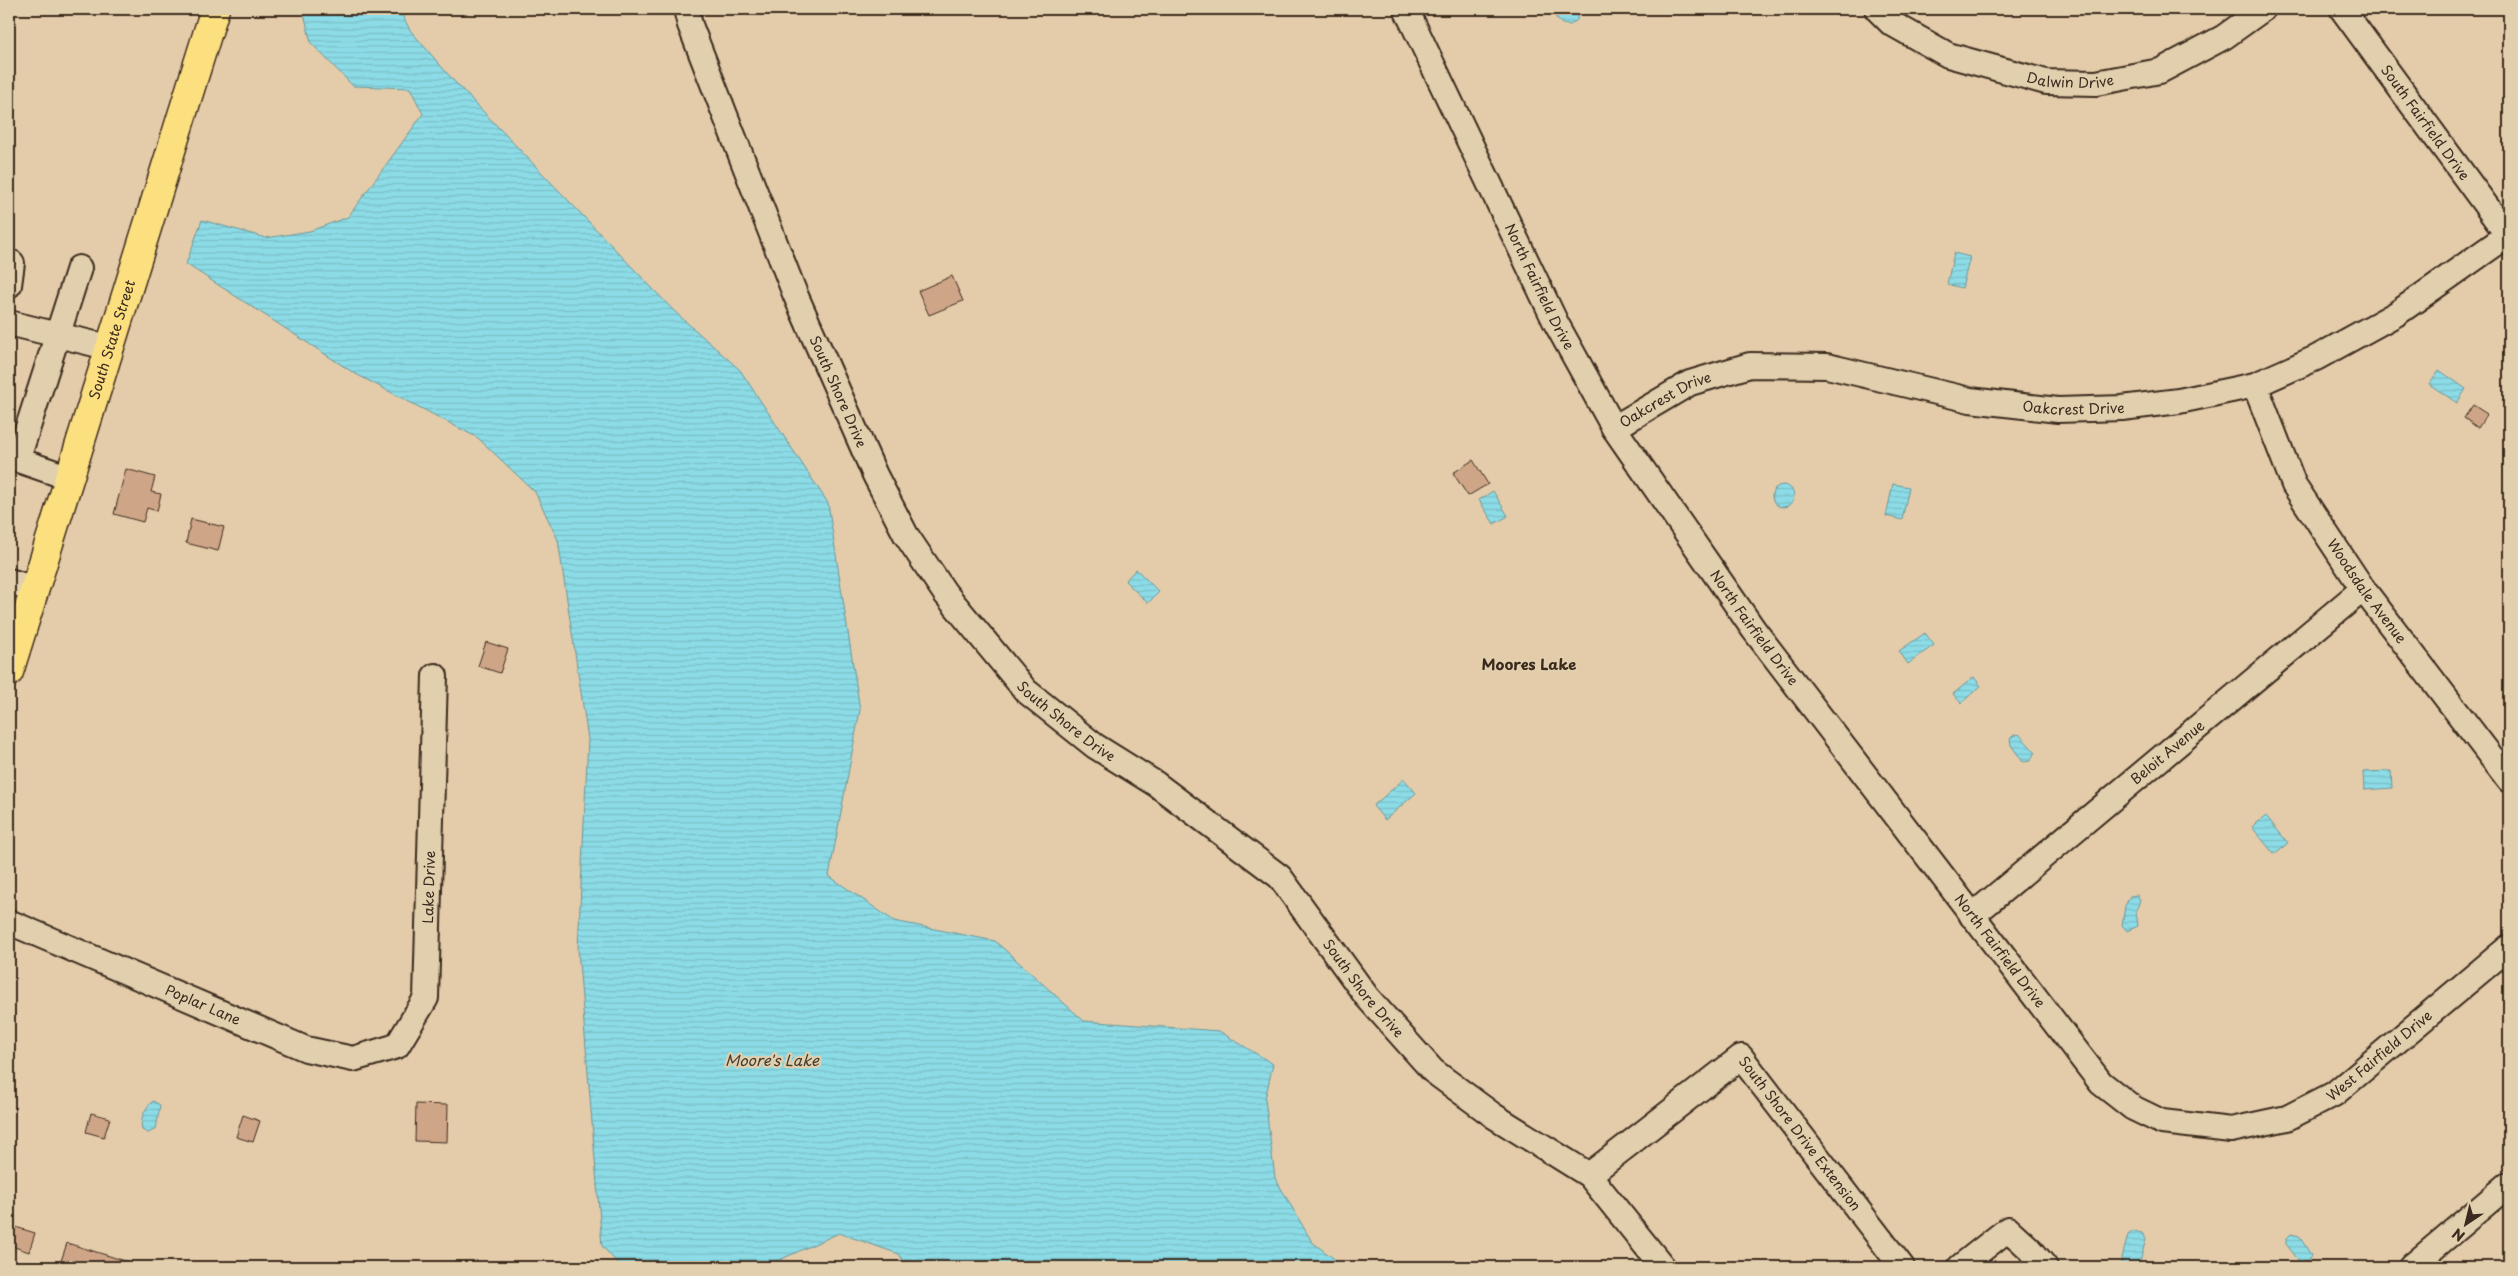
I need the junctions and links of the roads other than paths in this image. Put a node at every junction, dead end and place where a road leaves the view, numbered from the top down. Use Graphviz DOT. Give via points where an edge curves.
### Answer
graph roads {
  1 [pos="215,9"];
  2 [pos="686,9"];
  3 [pos="1406,9"];
  4 [pos="1877,9"];
  5 [pos="2263,9"];
  6 [pos="2342,9"];
  7 [pos="2509,236"];
  8 [pos="78,268"];
  9 [pos="9,323"];
  10 [pos="58,335"];
  11 [pos="111,348"];
  12 [pos="2255,385"];
  13 [pos="1614,428"];
  14 [pos="70,478"];
  15 [pos="9,581"];
  16 [pos="35,589"];
  17 [pos="2363,589"];
  18 [pos="9,672"];
  19 [pos="435,676"];
  20 [pos="2509,780"];
  21 [pos="1972,916"];
  22 [pos="9,922"];
  23 [pos="2509,947"];
  24 [pos="400,1042"];
  25 [pos="2230,1130"];
  26 [pos="1589,1175"];
  27 [pos="2509,1184"];
  28 [pos="1663,1267"];
  29 [pos="1902,1267"];
  30 [pos="1960,1267"];
  31 [pos="2045,1267"];
  32 [pos="2411,1267"];
  1 -- 11 [label="main road, South State Street"];
  2 -- 26 [label="street, South Shore Drive" via="792,284 851,420 906,535 944,593 1026,691 1095,746 1156,784 1280,877 1367,997 1433,1071 1494,1116"];
  3 -- 13 [label="street, North Fairfield Drive" via="1556,323"];
  4 -- 5 [label="street, Dalwin Drive" via="1891,23 1948,55 2046,82 2096,83 2160,71 2224,37"];
  6 -- 7 [label="street, South Fairfield Drive"];
  7 -- 12 [label="street, Oakcrest Drive" via="2396,314 2316,358"];
  8 -- 10 [label="street"];
  9 -- 10 [label="street"];
  10 -- 11 [label="street"];
  10 -- 14 [label="street" via="20,452 21,461"];
  11 -- 14 [label="main road, South State Street"];
  12 -- 13 [label="street, Oakcrest Drive" via="2179,401 2122,408 2058,410 1970,400 1827,366 1750,365 1690,383"];
  12 -- 17 [label="street, Woodsdale Avenue" via="2294,485"];
  13 -- 21 [label="street, North Fairfield Drive" via="1754,630"];
  14 -- 16 [label="main road, South State Street"];
  15 -- 16 [label="street"];
  16 -- 18 [label="main road, South State Street"];
  17 -- 20 [label="street, Woodsdale Avenue"];
  17 -- 21 [label="street, Beloit Avenue"];
  19 -- 24 [label="street, Lake Drive" via="426,998"];
  21 -- 25 [label="street, North Fairfield Drive" via="2101,1083 2133,1108 2162,1122"];
  22 -- 24 [label="street, Poplar Lane" via="306,1049 354,1059 397,1046"];
  23 -- 25 [label="street, West Fairfield Drive" via="2334,1094 2288,1118"];
  26 -- 28 [label="street, South Shore Drive"];
  26 -- 29 [label="street, South Shore Drive Extension" via="1741,1057"];
  27 -- 32 [label="street"];
  30 -- 31 [label="street" via="2008,1229"];
}
